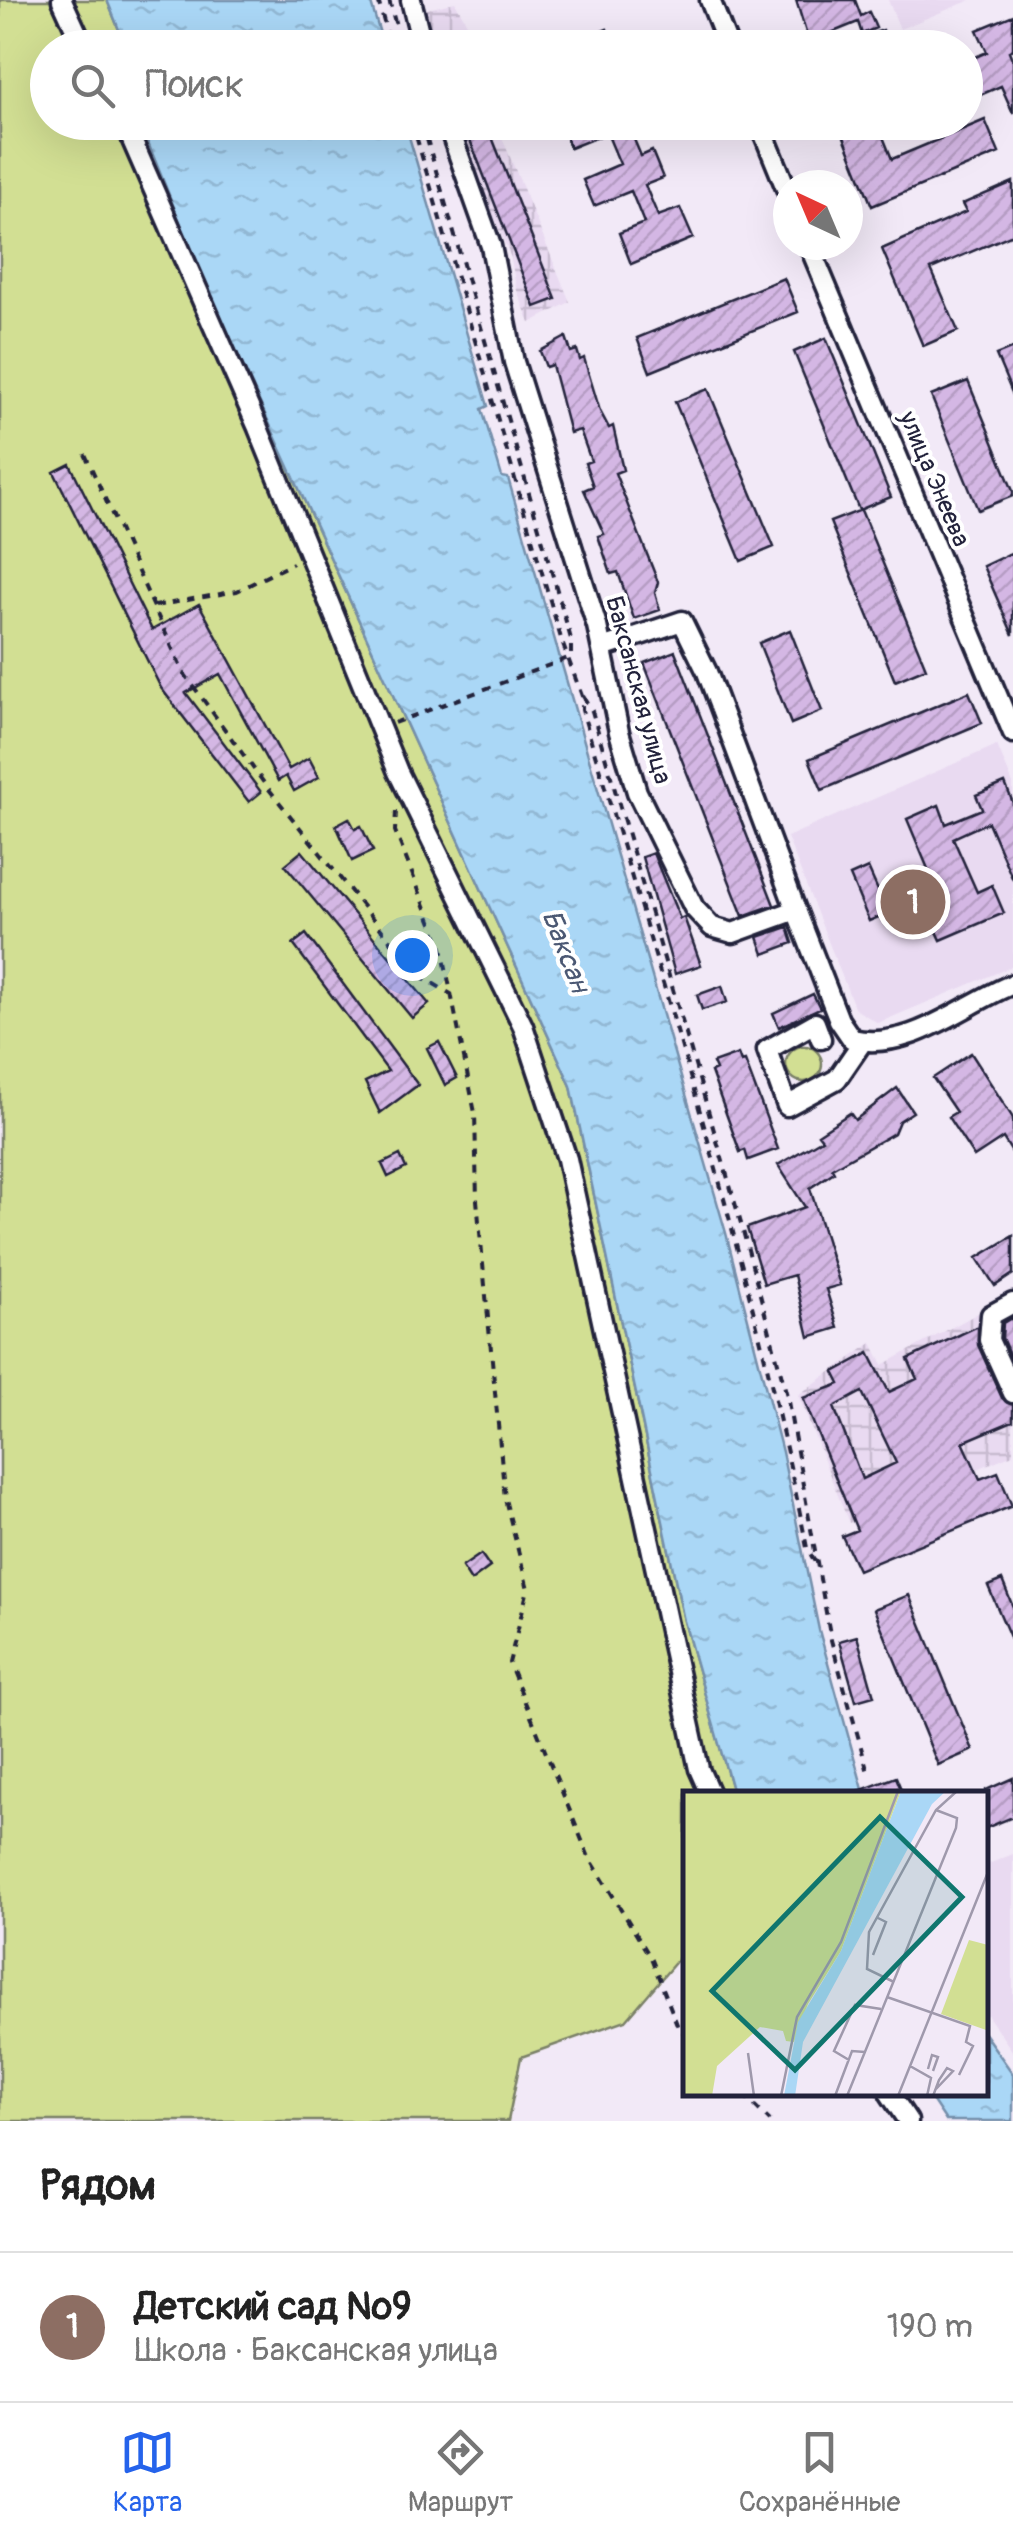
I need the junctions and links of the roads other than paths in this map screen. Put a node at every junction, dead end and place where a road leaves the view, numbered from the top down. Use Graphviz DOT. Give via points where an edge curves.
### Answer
graph roads {
  1 [pos="62,0"];
  2 [pos="411,0"];
  3 [pos="710,0"];
  4 [pos="76,30"];
  5 [pos="418,30"];
  6 [pos="722,30"];
  7 [pos="132,140"];
  8 [pos="453,140"];
  9 [pos="767,140"];
  10 [pos="779,170"];
  11 [pos="815,260"];
  12 [pos="602,648"];
  13 [pos="1013,733"];
  14 [pos="796,910"];
  15 [pos="1013,984"];
  16 [pos="821,1038"];
  17 [pos="864,1042"];
  18 [pos="1013,1303"];
  19 [pos="1013,1394"];
  20 [pos="709,1791"];
  21 [pos="891,2096"];
  22 [pos="908,2121"];
  1 -- 4 [label="street"];
  2 -- 5 [label="street"];
  3 -- 6 [label="street"];
  7 -- 20 [label="street" via="398,772 523,1026 567,1160"];
  8 -- 12 [label="street, Баксанская улица" via="491,246 514,362"];
  9 -- 10 [label="street"];
  11 -- 13 [label="street, улица Энеева"];
  12 -- 14 [label="street, Баксанская улица" via="636,792 694,908 712,927 734,932"];
  12 -- 14 [label="street" via="682,620"];
  14 -- 17 [label="street" via="839,1020 852,1039"];
  15 -- 17 [label="street" via="914,1034"];
  16 -- 17 [label="street" via="815,1023 767,1050 787,1106 837,1080"];
  18 -- 19 [label="street" via="991,1315 989,1340"];
  21 -- 22 [label="street"];
}
